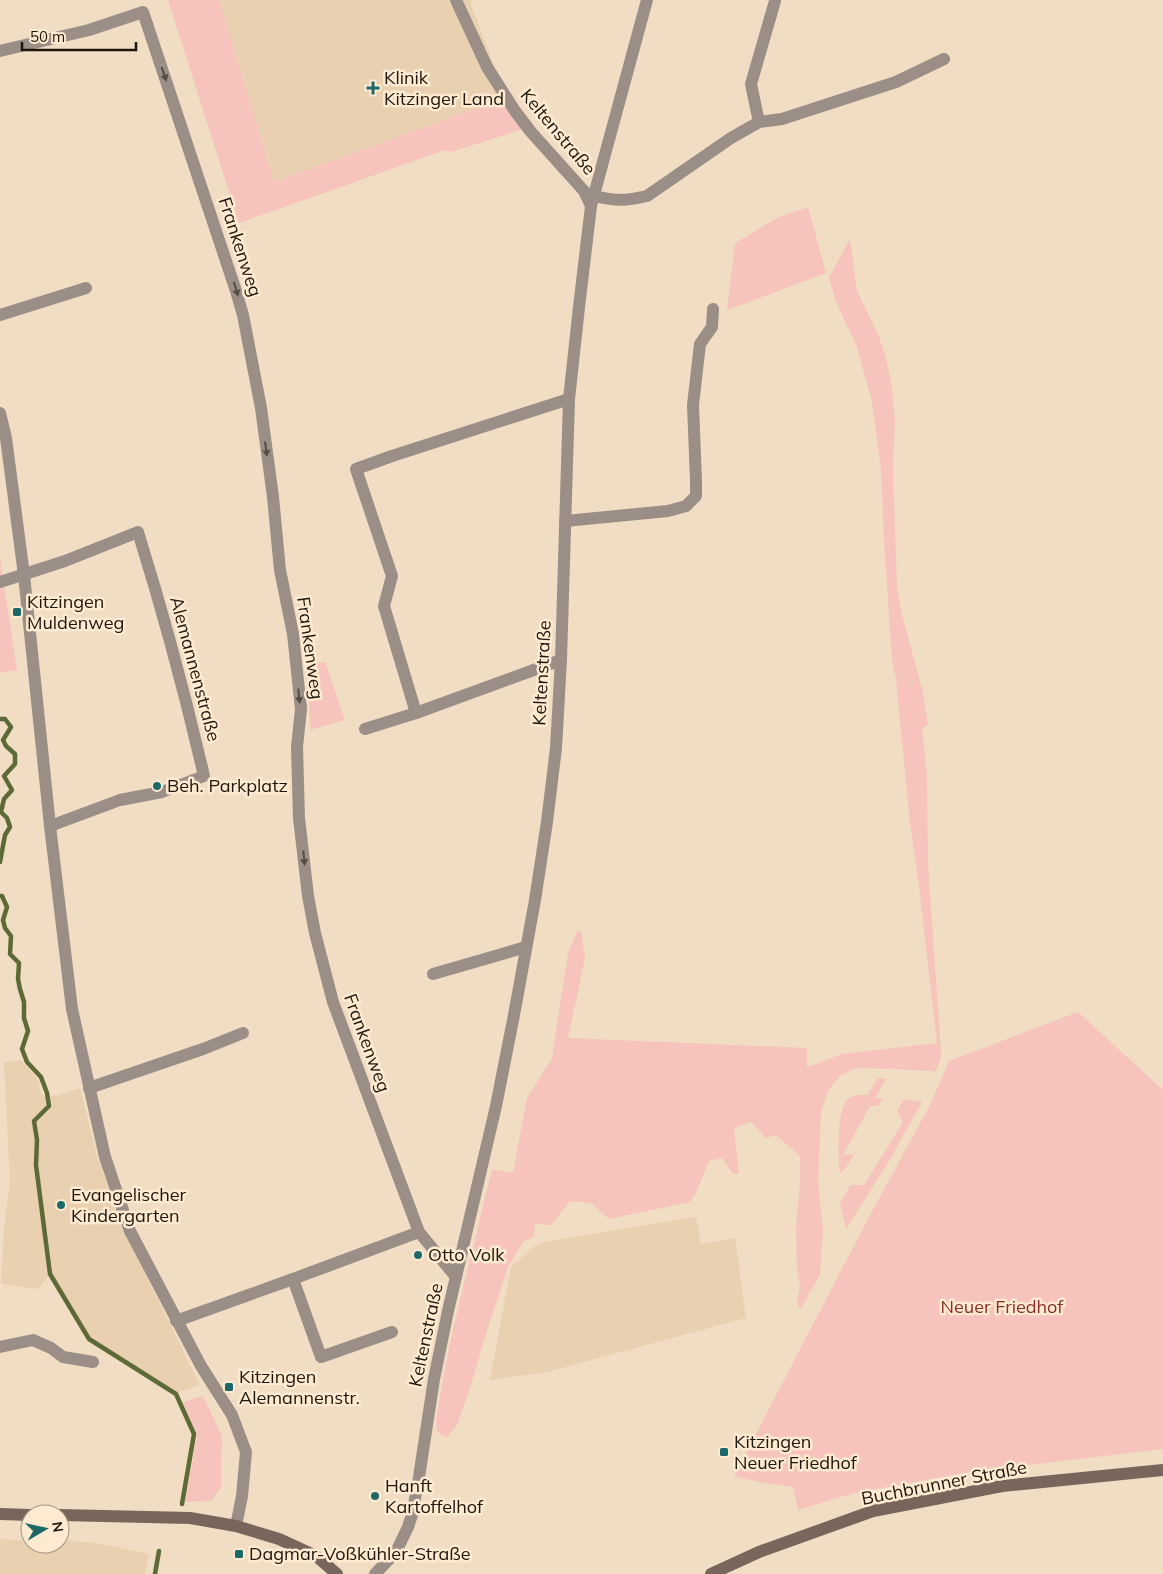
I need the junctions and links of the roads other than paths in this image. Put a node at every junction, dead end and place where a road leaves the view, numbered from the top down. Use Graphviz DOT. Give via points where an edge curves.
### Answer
graph roads {
  1 [pos="456,0"];
  2 [pos="647,0"];
  3 [pos="775,1"];
  4 [pos="0,51"];
  5 [pos="944,59"];
  6 [pos="759,122"];
  7 [pos="593,201"];
  8 [pos="86,288"];
  9 [pos="714,309"];
  10 [pos="0,314"];
  11 [pos="570,399"];
  12 [pos="0,413"];
  13 [pos="565,521"];
  14 [pos="24,575"];
  15 [pos="0,582"];
  16 [pos="561,660"];
  17 [pos="416,713"];
  18 [pos="365,730"];
  19 [pos="50,826"];
  20 [pos="526,947"];
  21 [pos="434,974"];
  22 [pos="243,1033"];
  23 [pos="90,1088"];
  24 [pos="419,1232"];
  25 [pos="456,1277"];
  26 [pos="293,1279"];
  27 [pos="176,1321"];
  28 [pos="392,1332"];
  29 [pos="0,1347"];
  30 [pos="93,1362"];
  31 [pos="1163,1470"];
  32 [pos="0,1514"];
  33 [pos="20,1514"];
  34 [pos="70,1515"];
  35 [pos="236,1526"];
  36 [pos="337,1574"];
  37 [pos="375,1574"];
  38 [pos="711,1574"];
  1 -- 7 [label="street, Keltenstraße" via="486,67 515,111"];
  2 -- 7 [label="street, Keltenstraße"];
  3 -- 6 [label="street" via="751,84"];
  4 -- 24 [label="street, Frankenweg, one-way" via="89,30 143,12 236,291 261,408 280,570 293,634 301,709 297,747 299,818 315,933 333,1002"];
  5 -- 6 [label="street" via="896,82 782,119"];
  6 -- 7 [label="street" via="647,196"];
  7 -- 11 [label="street, Keltenstraße"];
  8 -- 10 [label="street"];
  9 -- 13 [label="street" via="712,327 700,344 694,405 696,496 686,506 668,511"];
  11 -- 13 [label="street, Keltenstraße"];
  11 -- 17 [label="street" via="356,470 392,576 384,606"];
  12 -- 14 [label="street"];
  13 -- 16 [label="street, Keltenstraße"];
  14 -- 15 [label="street"];
  14 -- 19 [label="street"];
  14 -- 19 [label="street, Alemannenstraße" via="138,532 204,776 162,792 120,800"];
  16 -- 17 [label="street"];
  16 -- 20 [label="street, Keltenstraße" via="556,748 547,822"];
  17 -- 18 [label="street"];
  19 -- 23 [label="street" via="72,1009"];
  20 -- 21 [label="street"];
  20 -- 25 [label="street, Keltenstraße" via="496,1106"];
  22 -- 23 [label="street"];
  23 -- 27 [label="street" via="105,1157 130,1230"];
  24 -- 25 [label="street, Frankenweg"];
  24 -- 26 [label="street"];
  25 -- 37 [label="street, Keltenstraße" via="434,1379 412,1515 396,1552"];
  26 -- 27 [label="street"];
  26 -- 28 [label="street" via="321,1357"];
  27 -- 35 [label="street" via="232,1415 246,1452"];
  29 -- 30 [label="street" via="33,1340 63,1357"];
  31 -- 38 [label="street, Buchbrunner Straße" via="1002,1486 873,1510 759,1552"];
  32 -- 33 [label="street"];
  34 -- 35 [label="street" via="190,1518"];
  35 -- 36 [label="street" via="280,1539 316,1556"];
}
